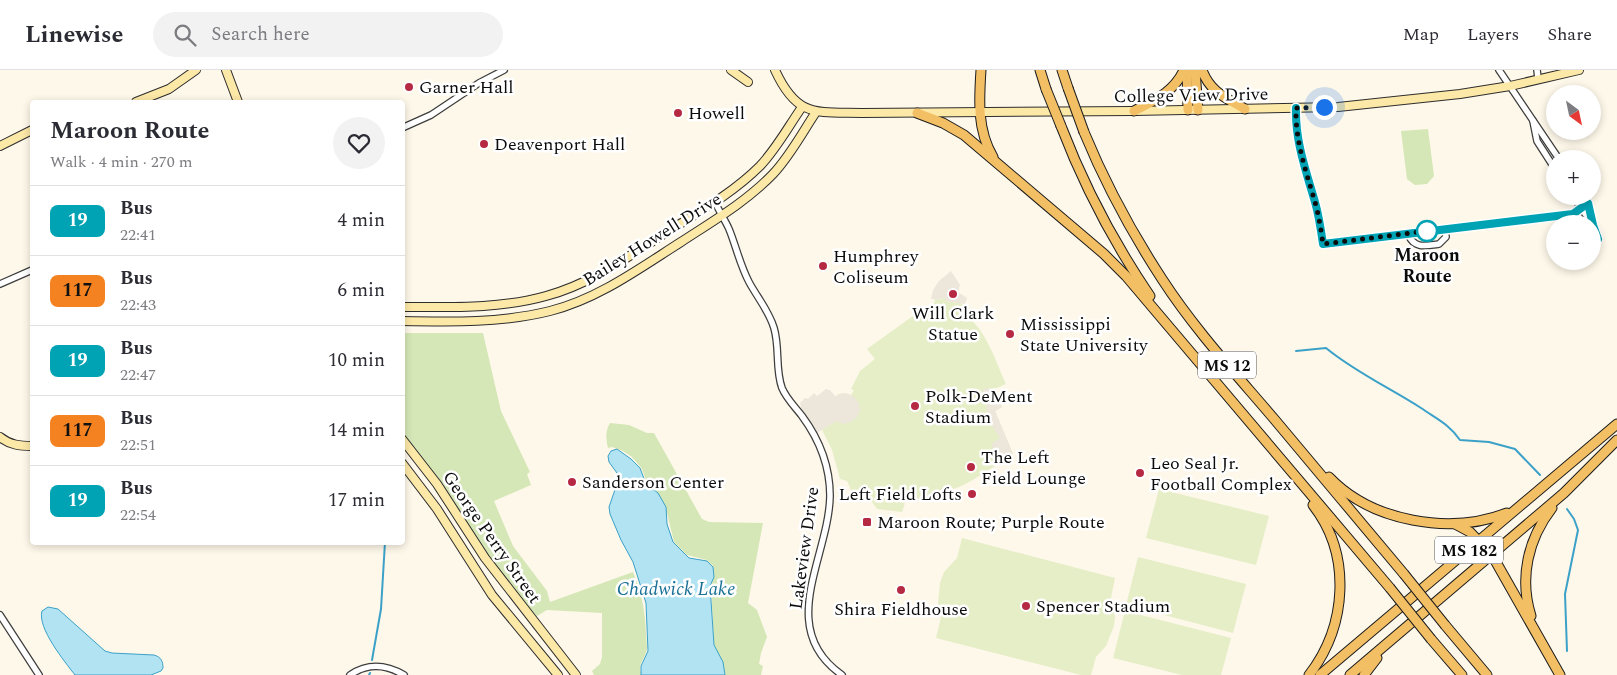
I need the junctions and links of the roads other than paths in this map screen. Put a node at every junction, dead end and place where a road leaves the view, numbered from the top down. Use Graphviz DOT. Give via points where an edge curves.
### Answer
graph roads {
  1 [pos="196,70"];
  2 [pos="226,70"];
  3 [pos="504,70"];
  4 [pos="730,70"];
  5 [pos="775,70"];
  6 [pos="981,70"];
  7 [pos="1040,70"];
  8 [pos="1062,70"];
  9 [pos="1186,70"];
  10 [pos="1196,70"];
  11 [pos="1202,70"];
  12 [pos="1499,70"];
  13 [pos="1579,70"];
  14 [pos="1550,73"];
  15 [pos="1537,74"];
  16 [pos="748,82"];
  17 [pos="1510,86"];
  18 [pos="141,100"];
  19 [pos="237,100"];
  20 [pos="802,107"];
  21 [pos="1296,108"];
  22 [pos="1245,109"];
  23 [pos="1193,110"];
  24 [pos="1134,111"];
  25 [pos="816,112"];
  26 [pos="979,112"];
  27 [pos="917,113"];
  28 [pos="1533,119"];
  29 [pos="405,127"];
  30 [pos="30,131"];
  31 [pos="0,146"];
  32 [pos="1554,150"];
  33 [pos="1546,155"];
  34 [pos="996,162"];
  35 [pos="714,202"];
  36 [pos="1578,205"];
  37 [pos="1586,205"];
  38 [pos="1581,209"];
  39 [pos="722,215"];
  40 [pos="1585,215"];
  41 [pos="1445,229"];
  42 [pos="1408,234"];
  43 [pos="30,271"];
  44 [pos="0,284"];
  45 [pos="405,307"];
  46 [pos="405,322"];
  47 [pos="1171,328"];
  48 [pos="1274,419"];
  49 [pos="1617,424"];
  50 [pos="0,437"];
  51 [pos="1617,440"];
  52 [pos="405,443"];
  53 [pos="30,446"];
  54 [pos="1284,464"];
  55 [pos="405,467"];
  56 [pos="1564,493"];
  57 [pos="1515,511"];
  58 [pos="1452,523"];
  59 [pos="1478,542"];
  60 [pos="1492,555"];
  61 [pos="0,615"];
  62 [pos="1536,633"];
  63 [pos="1388,643"];
  64 [pos="1446,656"];
  65 [pos="38,675"];
  66 [pos="350,675"];
  67 [pos="404,675"];
  68 [pos="558,675"];
  69 [pos="576,675"];
  70 [pos="842,675"];
  71 [pos="1309,675"];
  72 [pos="1320,675"];
  73 [pos="1350,675"];
  74 [pos="1364,675"];
  75 [pos="1456,675"];
  76 [pos="1462,675"];
  77 [pos="1487,675"];
  78 [pos="1560,675"];
  1 -- 18 [label="street" via="169,88"];
  2 -- 19 [label="street"];
  3 -- 29 [label="street" via="431,115"];
  4 -- 16 [label="street"];
  5 -- 20 [label="street" via="788,94"];
  6 -- 26 [label="main road"];
  7 -- 47 [label="main road, MS 12, bridge" via="1079,171 1111,234"];
  8 -- 48 [label="main road, MS 12, bridge" via="1107,184 1162,279 1189,317"];
  9 -- 23 [label="main road"];
  9 -- 24 [label="main road" via="1167,93"];
  10 -- 23 [label="main road"];
  11 -- 22 [label="main road" via="1208,84 1217,93"];
  12 -- 17 [label="street"];
  13 -- 14 [label="street, College View Drive"];
  14 -- 15 [label="street, College View Drive"];
  15 -- 17 [label="street, College View Drive"];
  17 -- 21 [label="street, College View Drive" via="1414,100"];
  17 -- 28 [label="street"];
  20 -- 25 [label="street, College View Drive"];
  20 -- 35 [label="street, Bailey Howell Drive" via="759,166"];
  21 -- 22 [label="street, College View Drive"];
  21 -- 42 [label="street" via="1300,150 1316,204 1323,244"];
  22 -- 23 [label="street, College View Drive"];
  23 -- 24 [label="street, College View Drive"];
  24 -- 26 [label="street, College View Drive"];
  25 -- 27 [label="street, College View Drive"];
  25 -- 39 [label="street, Bailey Howell Drive" via="775,172"];
  26 -- 27 [label="street, College View Drive"];
  26 -- 34 [label="main road" via="984,136"];
  27 -- 34 [label="main road" via="964,135"];
  28 -- 32 [label="street"];
  28 -- 33 [label="street" via="1537,141"];
  30 -- 31 [label="street"];
  34 -- 47 [label="main road" via="1104,254"];
  35 -- 39 [label="street, Lakeview Drive"];
  35 -- 45 [label="street, Bailey Howell Drive" via="612,267 547,296 491,305"];
  36 -- 38 [label="street"];
  37 -- 38 [label="street"];
  38 -- 40 [label="street"];
  38 -- 41 [label="street" via="1573,214"];
  39 -- 46 [label="street, Bailey Howell Drive" via="618,281 559,308 469,322"];
  39 -- 70 [label="street, Lakeview Drive" via="745,274 774,328 783,391 812,430 826,462 830,497 808,598 808,618 810,633 820,652"];
  41 -- 42 [label="street"];
  41 -- 42 [label="street" via="1446,237 1439,244 1415,245"];
  43 -- 44 [label="street"];
  47 -- 54 [label="main road, MS 12"];
  48 -- 58 [label="main road" via="1331,480 1360,502 1396,516"];
  48 -- 77 [label="main road, MS 12, bridge"];
  49 -- 57 [label="main road, MS 182"];
  50 -- 53 [label="street" via="17,446"];
  51 -- 56 [label="main road, MS 182"];
  52 -- 69 [label="street, George Perry Street" via="437,484 494,571"];
  54 -- 64 [label="main road, MS 12, bridge"];
  54 -- 71 [label="main road" via="1324,522 1340,578 1340,601 1334,630"];
  55 -- 68 [label="street, George Perry Street" via="437,509 492,594"];
  56 -- 60 [label="main road, MS 182"];
  56 -- 62 [label="main road" via="1544,519 1528,557 1526,591"];
  57 -- 58 [label="main road" via="1490,520"];
  57 -- 59 [label="main road, MS 182"];
  58 -- 59 [label="main road" via="1470,532"];
  59 -- 60 [label="main road"];
  59 -- 72 [label="main road, MS 182"];
  60 -- 62 [label="main road"];
  60 -- 63 [label="main road, MS 182"];
  61 -- 65 [label="street"];
  62 -- 78 [label="main road"];
  63 -- 73 [label="main road, MS 182"];
  63 -- 74 [label="main road"];
  64 -- 75 [label="main road"];
  64 -- 76 [label="main road, MS 12"];
  66 -- 67 [label="street" via="375,666"];
}
